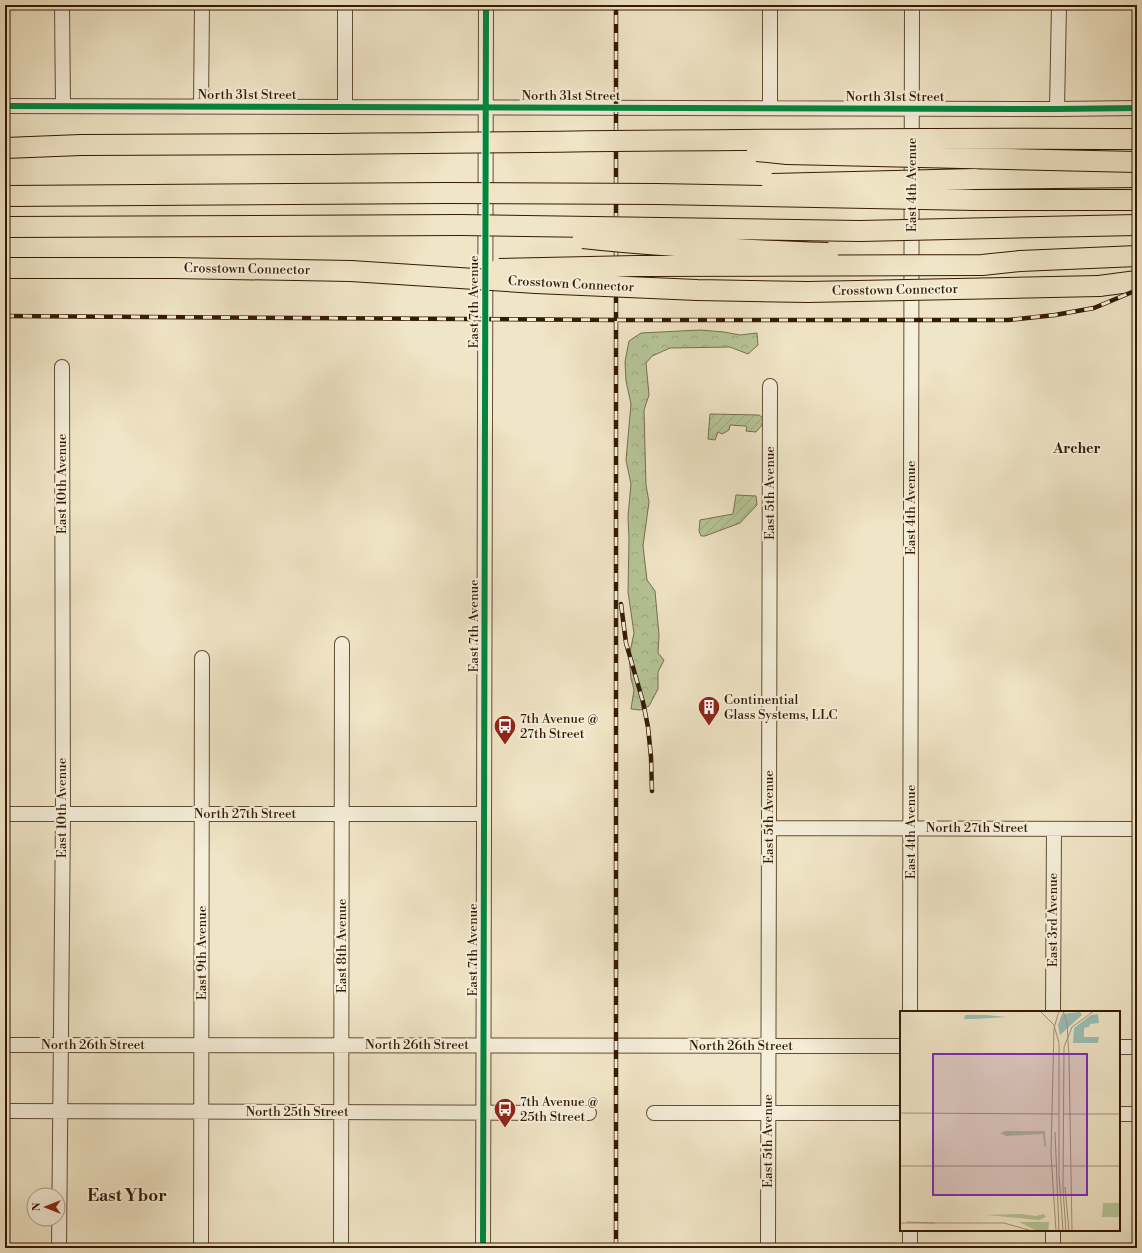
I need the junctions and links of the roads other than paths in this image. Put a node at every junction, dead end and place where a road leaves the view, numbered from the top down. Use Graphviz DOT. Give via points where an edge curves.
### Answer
graph roads {
  1 [pos="62,5"];
  2 [pos="202,5"];
  3 [pos="345,5"];
  4 [pos="486,5"];
  5 [pos="770,5"];
  6 [pos="912,5"];
  7 [pos="1059,5"];
  8 [pos="5,106"];
  9 [pos="64,106"];
  10 [pos="201,106"];
  11 [pos="345,106"];
  12 [pos="486,106"];
  13 [pos="770,108"];
  14 [pos="912,108"];
  15 [pos="1137,108"];
  16 [pos="1057,109"];
  17 [pos="1137,139"];
  18 [pos="650,142"];
  19 [pos="5,148"];
  20 [pos="1137,162"];
  21 [pos="1137,177"];
  22 [pos="504,193"];
  23 [pos="5,196"];
  24 [pos="1137,200"];
  25 [pos="460,224"];
  26 [pos="1137,225"];
  27 [pos="5,227"];
  28 [pos="1137,256"];
  29 [pos="1020,261"];
  30 [pos="5,268"];
  31 [pos="351,271"];
  32 [pos="1137,281"];
  33 [pos="1099,286"];
  34 [pos="1137,288"];
  35 [pos="62,367"];
  36 [pos="770,386"];
  37 [pos="342,644"];
  38 [pos="202,658"];
  39 [pos="5,814"];
  40 [pos="63,814"];
  41 [pos="202,814"];
  42 [pos="342,814"];
  43 [pos="484,814"];
  44 [pos="769,828"];
  45 [pos="911,828"];
  46 [pos="1054,829"];
  47 [pos="1137,829"];
  48 [pos="910,1011"];
  49 [pos="1053,1011"];
  50 [pos="5,1045"];
  51 [pos="61,1045"];
  52 [pos="201,1045"];
  53 [pos="342,1045"];
  54 [pos="484,1046"];
  55 [pos="768,1046"];
  56 [pos="900,1046"];
  57 [pos="1120,1047"];
  58 [pos="1137,1047"];
  59 [pos="5,1111"];
  60 [pos="60,1112"];
  61 [pos="201,1112"];
  62 [pos="342,1112"];
  63 [pos="484,1112"];
  64 [pos="589,1113"];
  65 [pos="654,1113"];
  66 [pos="768,1113"];
  67 [pos="900,1113"];
  68 [pos="1120,1114"];
  69 [pos="1137,1114"];
  70 [pos="910,1231"];
  71 [pos="1053,1231"];
  72 [pos="59,1248"];
  73 [pos="201,1248"];
  74 [pos="341,1248"];
  75 [pos="483,1248"];
  76 [pos="768,1248"];
  77 [pos="910,1248"];
  78 [pos="1053,1248"];
  1 -- 9 [label="street"];
  2 -- 10 [label="street"];
  3 -- 11 [label="street"];
  4 -- 12 [label="street, East 7th Avenue"];
  5 -- 13 [label="street"];
  6 -- 14 [label="street, East 4th Avenue"];
  7 -- 16 [label="street"];
  8 -- 9 [label="street, North 31st Street"];
  9 -- 10 [label="street, North 31st Street"];
  10 -- 11 [label="street, North 31st Street"];
  11 -- 12 [label="street, North 31st Street"];
  12 -- 13 [label="street, North 31st Street"];
  12 -- 43 [label="street, East 7th Avenue"];
  13 -- 14 [label="street, North 31st Street"];
  14 -- 16 [label="street, North 31st Street"];
  14 -- 45 [label="street, East 4th Avenue"];
  15 -- 16 [label="street, North 31st Street"];
  17 -- 18 [label="highway, bridge" via="902,138"];
  18 -- 19 [label="highway, bridge" via="81,145"];
  18 -- 20 [label="highway, bridge" via="787,154"];
  21 -- 22 [label="highway, bridge" via="601,187"];
  22 -- 23 [label="highway, bridge"];
  22 -- 24 [label="highway, bridge"];
  25 -- 26 [label="highway, bridge" via="860,231"];
  25 -- 27 [label="highway"];
  25 -- 29 [label="highway, bridge" via="616,242 718,249 982,257"];
  28 -- 29 [label="highway"];
  29 -- 31 [label="highway, bridge" via="982,265 636,266"];
  30 -- 31 [label="highway, Crosstown Connector"];
  31 -- 33 [label="highway, Crosstown Connector, bridge" via="697,290 808,292"];
  32 -- 33 [label="highway, Crosstown Connector"];
  33 -- 34 [label="highway"];
  35 -- 40 [label="street, East 10th Avenue"];
  36 -- 44 [label="street, East 5th Avenue"];
  37 -- 42 [label="street, East 8th Avenue"];
  38 -- 41 [label="street, East 9th Avenue"];
  39 -- 40 [label="street, North 27th Street"];
  40 -- 41 [label="street, North 27th Street"];
  40 -- 51 [label="street, East 10th Avenue"];
  41 -- 42 [label="street, North 27th Street"];
  41 -- 52 [label="street, East 9th Avenue"];
  42 -- 43 [label="street, North 27th Street"];
  42 -- 53 [label="street, East 8th Avenue"];
  43 -- 54 [label="street, East 7th Avenue"];
  44 -- 45 [label="street, North 27th Street"];
  44 -- 55 [label="street, East 5th Avenue"];
  45 -- 46 [label="street, North 27th Street"];
  45 -- 48 [label="street, East 4th Avenue"];
  46 -- 47 [label="street, North 27th Street"];
  46 -- 49 [label="street, East 3rd Avenue"];
  50 -- 51 [label="street, North 26th Street"];
  51 -- 52 [label="street, North 26th Street"];
  51 -- 60 [label="street, East 10th Avenue"];
  52 -- 53 [label="street, North 26th Street"];
  52 -- 61 [label="street, East 9th Avenue"];
  53 -- 54 [label="street, North 26th Street"];
  53 -- 62 [label="street, East 8th Avenue"];
  54 -- 55 [label="street, North 26th Street"];
  54 -- 63 [label="street, East 7th Avenue"];
  55 -- 56 [label="street, North 26th Street"];
  55 -- 66 [label="street, East 5th Avenue"];
  57 -- 58 [label="street"];
  59 -- 60 [label="street, North 25th Street"];
  60 -- 61 [label="street, North 25th Street"];
  60 -- 72 [label="street, East 10th Avenue"];
  61 -- 62 [label="street, North 25th Street"];
  61 -- 73 [label="street, East 9th Avenue"];
  62 -- 63 [label="street, North 25th Street"];
  62 -- 74 [label="street, East 8th Avenue"];
  63 -- 64 [label="street, North 25th Street"];
  63 -- 75 [label="street, East 7th Avenue"];
  65 -- 66 [label="street"];
  66 -- 67 [label="street"];
  66 -- 76 [label="street, East 5th Avenue"];
  68 -- 69 [label="street"];
  70 -- 77 [label="street"];
  71 -- 78 [label="street"];
}
